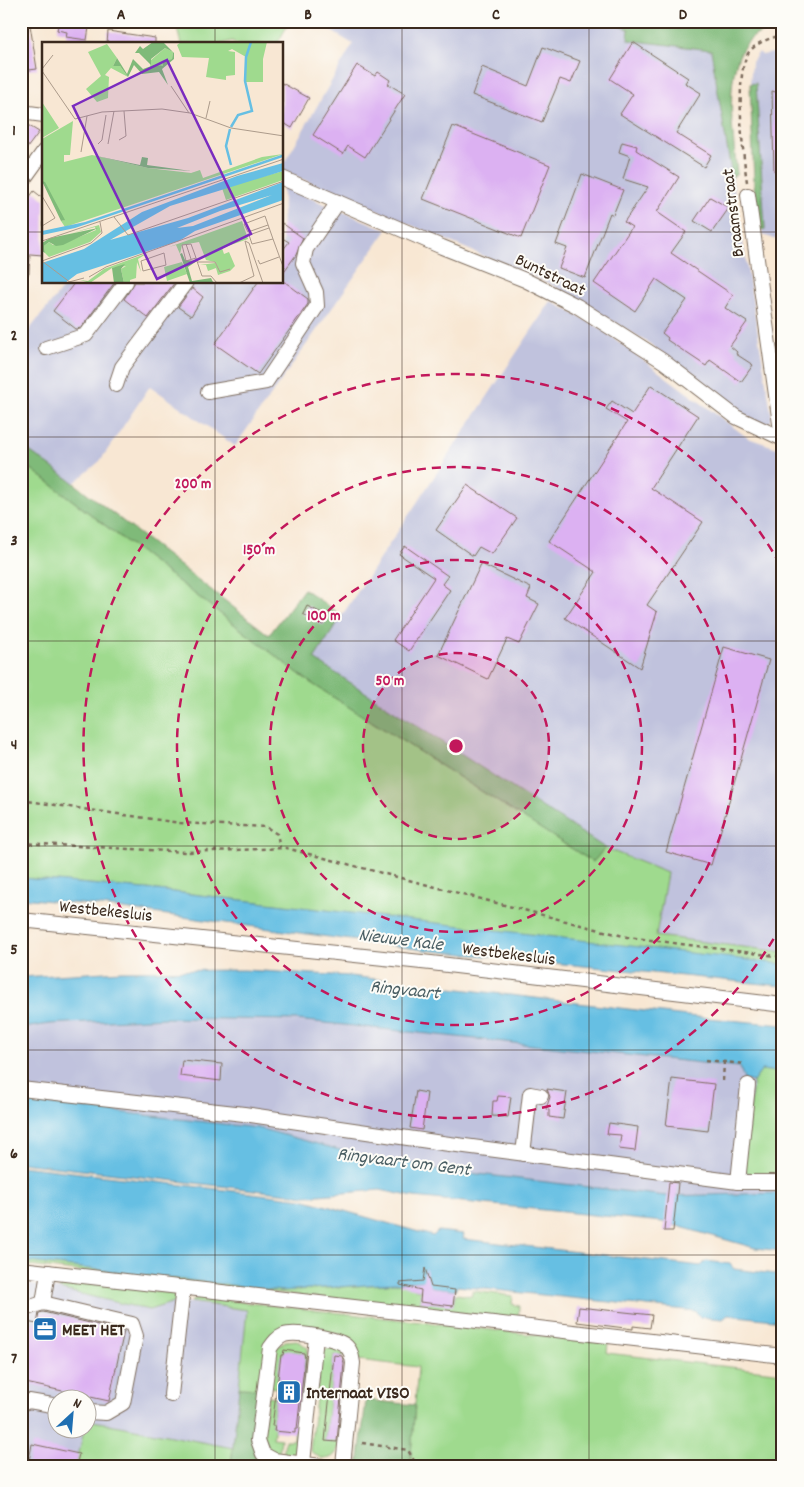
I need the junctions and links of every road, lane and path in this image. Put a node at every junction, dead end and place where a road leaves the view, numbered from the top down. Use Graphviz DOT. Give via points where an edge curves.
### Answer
graph roads {
  1 [pos="783,34"];
  2 [pos="21,112"];
  3 [pos="42,115"];
  4 [pos="42,154"];
  5 [pos="284,179"];
  6 [pos="21,183"];
  7 [pos="748,195"];
  8 [pos="338,202"];
  9 [pos="124,284"];
  10 [pos="184,284"];
  11 [pos="46,348"];
  12 [pos="116,384"];
  13 [pos="208,392"];
  14 [pos="782,439"];
  15 [pos="21,800"];
  16 [pos="21,843"];
  17 [pos="280,847"];
  18 [pos="21,920"];
  19 [pos="783,957"];
  20 [pos="783,1005"];
  21 [pos="706,1060"];
  22 [pos="724,1062"];
  23 [pos="744,1064"];
  24 [pos="723,1081"];
  25 [pos="748,1084"];
  26 [pos="21,1089"];
  27 [pos="529,1100"];
  28 [pos="523,1154"];
  29 [pos="738,1182"];
  30 [pos="783,1182"];
  31 [pos="21,1269"];
  32 [pos="48,1272"];
  33 [pos="183,1287"];
  34 [pos="43,1303"];
  35 [pos="21,1310"];
  36 [pos="316,1337"];
  37 [pos="783,1356"];
  38 [pos="171,1395"];
  39 [pos="21,1404"];
  40 [pos="48,1404"];
  41 [pos="98,1413"];
  42 [pos="362,1443"];
  43 [pos="302,1463"];
  44 [pos="321,1466"];
  45 [pos="343,1466"];
  46 [pos="417,1466"];
  1 -- 7 [label="path, Braamstraat" via="757,45 745,60 741,72"];
  2 -- 3 [label="street"];
  4 -- 6 [label="street"];
  5 -- 8 [label="street, Buntstraat"];
  7 -- 14 [label="street, Braamstraat"];
  8 -- 13 [label="street" via="306,249 303,263 316,292 317,306 266,382"];
  8 -- 14 [label="street, Buntstraat" via="525,280 577,306 663,361 736,417"];
  9 -- 11 [label="street" via="86,335"];
  10 -- 12 [label="street" via="122,367"];
  15 -- 17 [label="path" via="180,823 266,827 277,834"];
  16 -- 17 [label="path" via="186,852"];
  17 -- 19 [label="path" via="627,937"];
  18 -- 20 [label="street, Westbekesluis" via="431,963"];
  21 -- 22 [label="path"];
  22 -- 23 [label="path"];
  22 -- 24 [label="path"];
  25 -- 29 [label="street"];
  26 -- 28 [label="street" via="244,1114"];
  27 -- 28 [label="street"];
  28 -- 29 [label="street"];
  29 -- 30 [label="street"];
  31 -- 32 [label="street"];
  32 -- 33 [label="street"];
  32 -- 34 [label="street"];
  33 -- 37 [label="street"];
  33 -- 38 [label="street"];
  34 -- 35 [label="street"];
  34 -- 41 [label="street" via="132,1324 136,1336 123,1403 106,1414"];
  36 -- 43 [label="street"];
  36 -- 43 [label="street" via="285,1334 276,1340 270,1348 264,1386 258,1440 263,1454 274,1460"];
  36 -- 45 [label="street" via="345,1345 352,1354"];
  39 -- 40 [label="street" via="30,1401"];
  42 -- 46 [label="path" via="408,1450"];
  43 -- 44 [label="street"];
}
